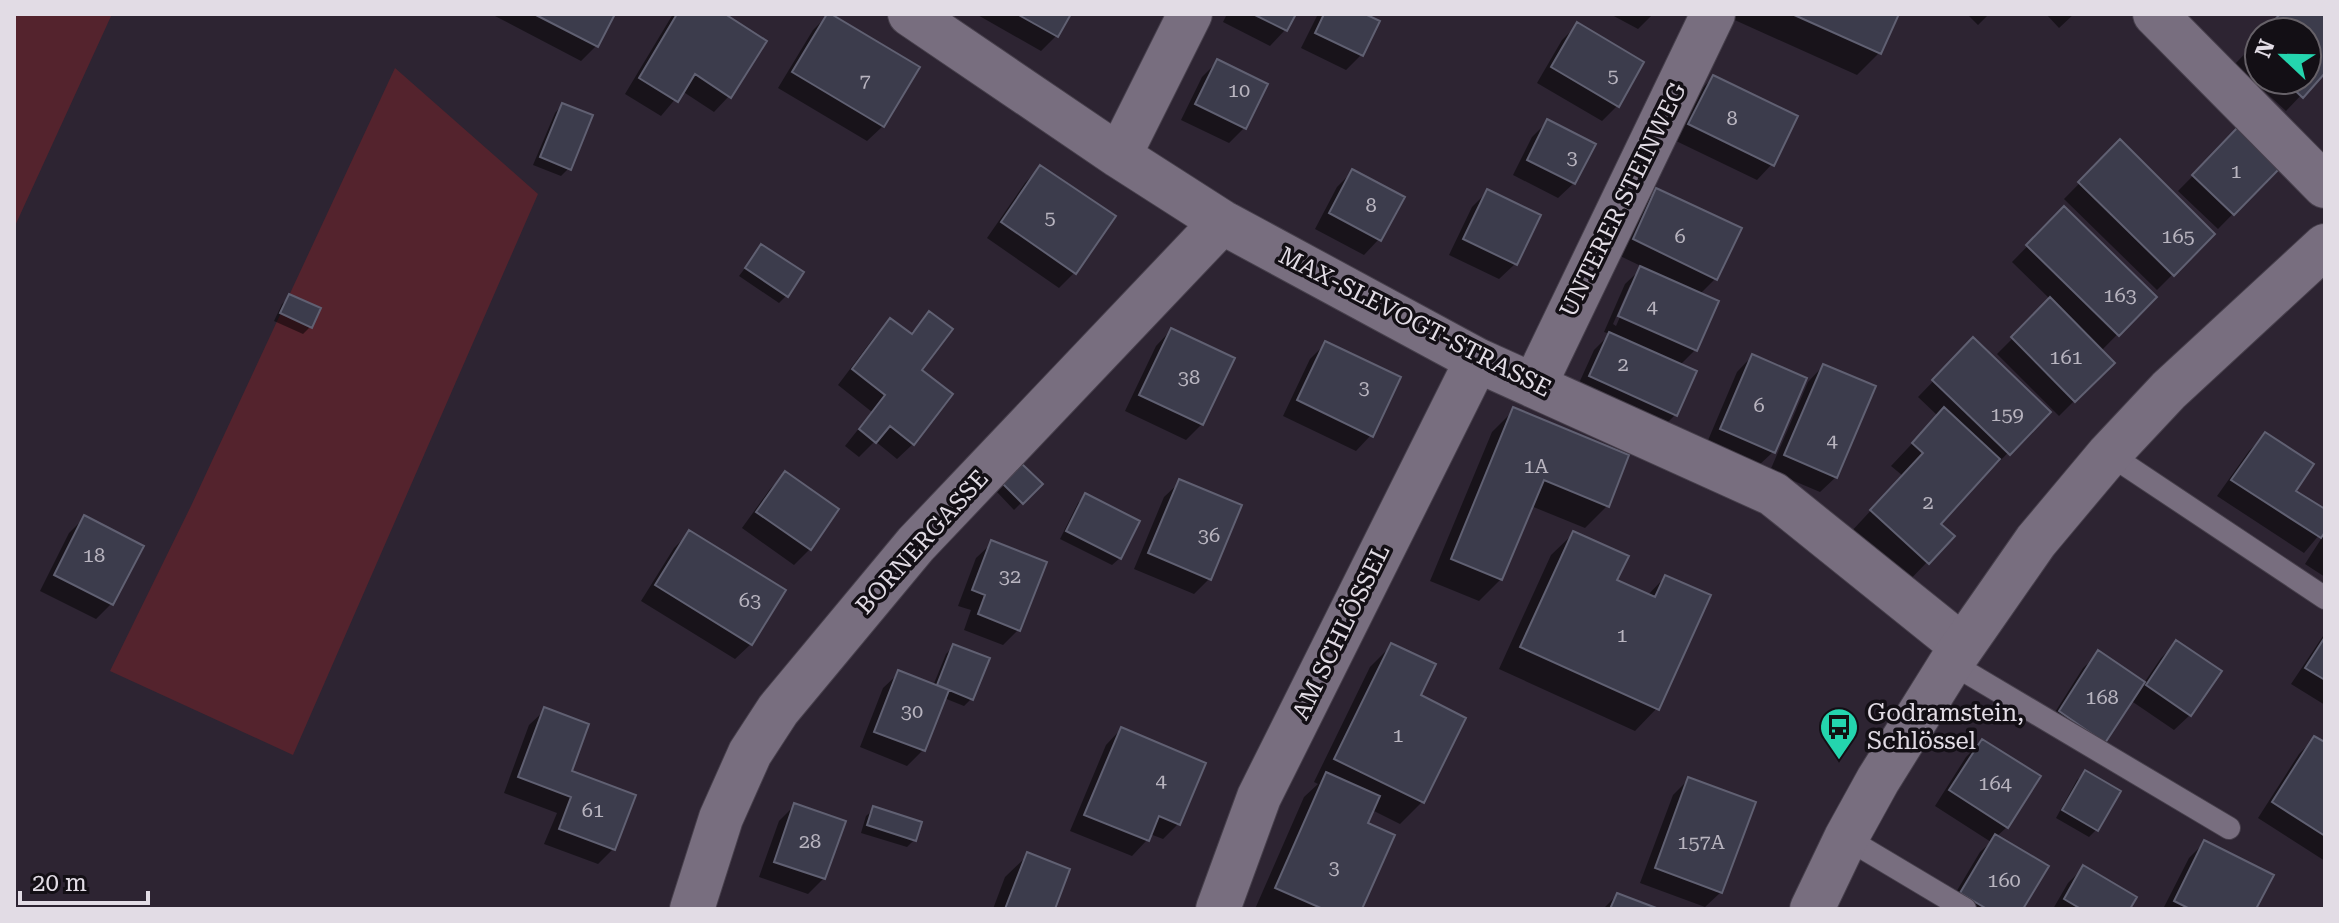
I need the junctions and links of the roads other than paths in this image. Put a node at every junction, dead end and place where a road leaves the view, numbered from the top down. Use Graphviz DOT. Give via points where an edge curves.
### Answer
graph roads {
  1 [pos="910,14"];
  2 [pos="1190,14"];
  3 [pos="1713,14"];
  4 [pos="2155,14"];
  5 [pos="1119,156"];
  6 [pos="2325,186"];
  7 [pos="1222,222"];
  8 [pos="2325,246"];
  9 [pos="1477,360"];
  10 [pos="1534,386"];
  11 [pos="2109,454"];
  12 [pos="2325,598"];
  13 [pos="1957,654"];
  14 [pos="2229,828"];
  15 [pos="1846,838"];
  16 [pos="692,909"];
  17 [pos="1218,909"];
  18 [pos="1812,909"];
  19 [pos="1965,909"];
  1 -- 5 [label="street, MAX-SLEVOGT-STRASSE"];
  2 -- 5 [label="street"];
  3 -- 10 [label="street, UNTERER STEINWEG"];
  4 -- 6 [label="street"];
  5 -- 7 [label="street, MAX-SLEVOGT-STRASSE"];
  7 -- 9 [label="street, MAX-SLEVOGT-STRASSE"];
  7 -- 16 [label="street, BORNERGASSE" via="916,544 778,710 750,753 721,818"];
  8 -- 11 [label="street" via="2169,390"];
  9 -- 10 [label="street, MAX-SLEVOGT-STRASSE"];
  9 -- 17 [label="street, AM SCHLÖSSEL" via="1259,797"];
  10 -- 13 [label="street, MAX-SLEVOGT-STRASSE" via="1773,494"];
  11 -- 12 [label="lane"];
  11 -- 13 [label="street" via="2036,541"];
  13 -- 14 [label="lane"];
  13 -- 15 [label="street"];
  15 -- 18 [label="street"];
  15 -- 19 [label="lane"];
}
